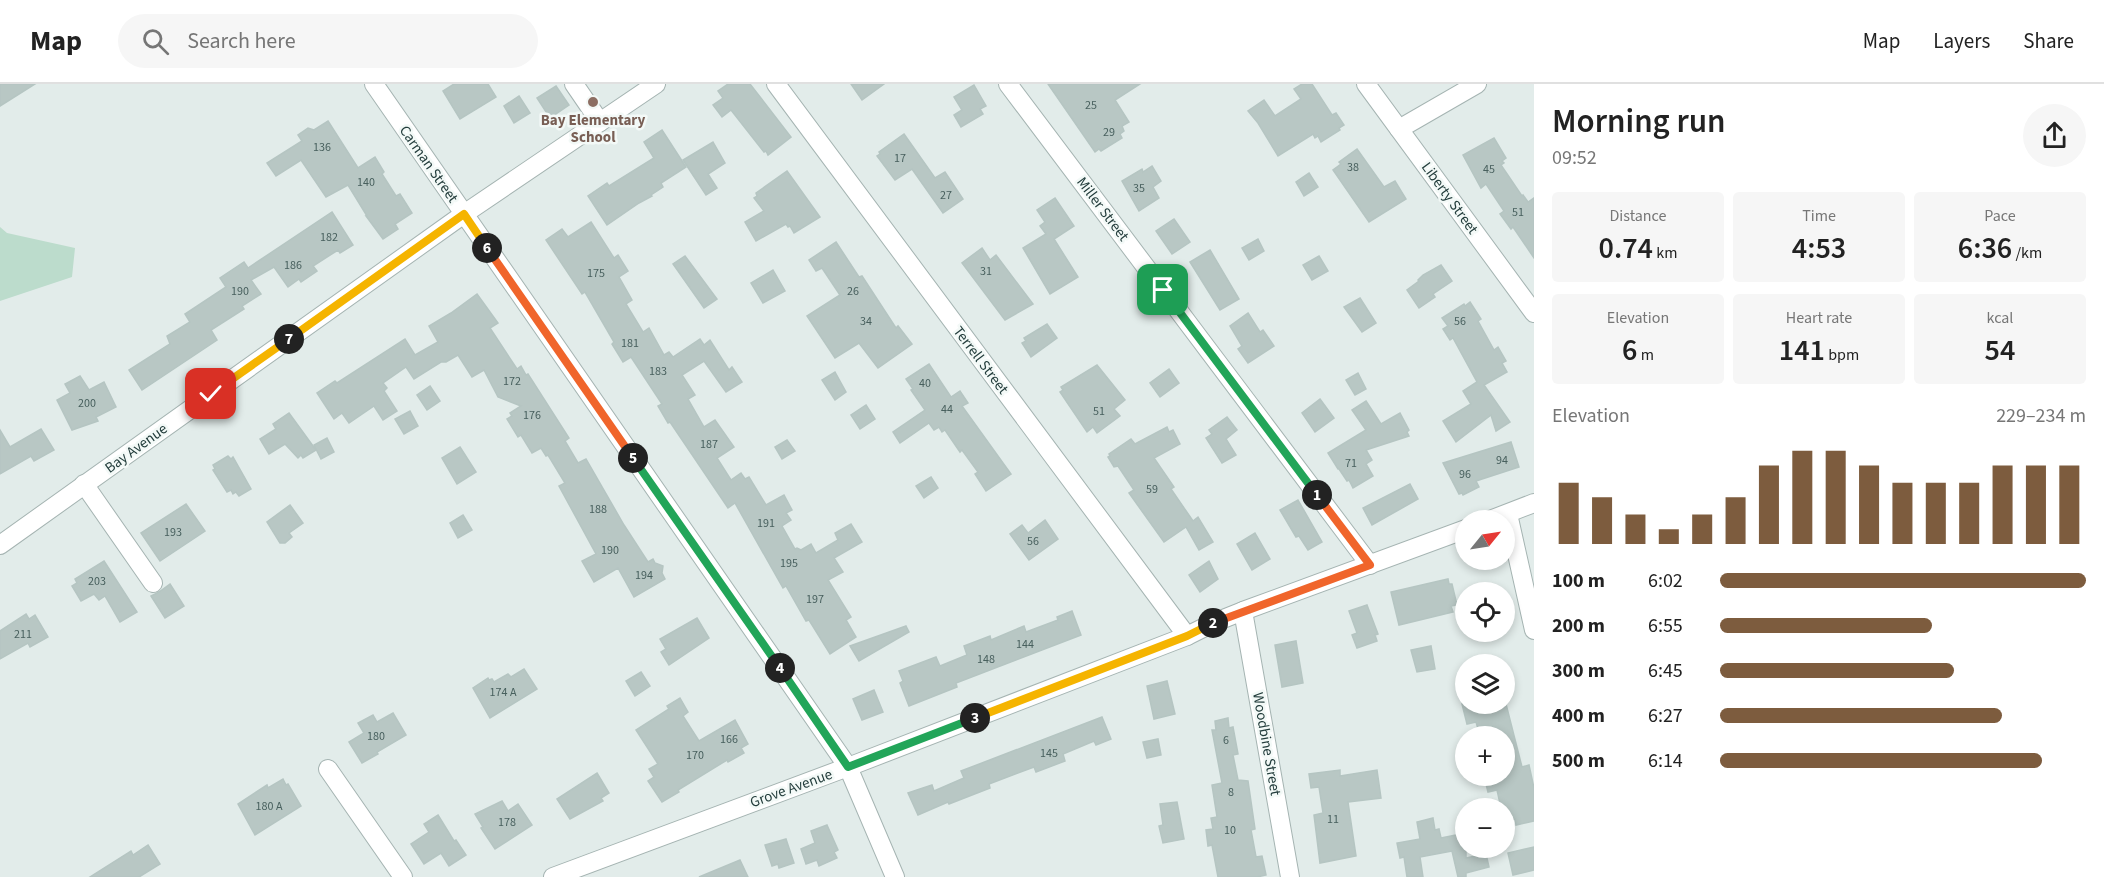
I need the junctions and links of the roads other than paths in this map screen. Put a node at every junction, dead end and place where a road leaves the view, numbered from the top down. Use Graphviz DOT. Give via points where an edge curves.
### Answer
graph roads {
  1 [pos="374,84"];
  2 [pos="573,84"];
  3 [pos="656,84"];
  4 [pos="776,84"];
  5 [pos="1008,84"];
  6 [pos="1366,84"];
  7 [pos="1477,84"];
  8 [pos="600,122"];
  9 [pos="1399,129"];
  10 [pos="464,214"];
  11 [pos="1534,313"];
  12 [pos="84,484"];
  13 [pos="1534,503"];
  14 [pos="1515,511"];
  15 [pos="1455,533"];
  16 [pos="0,544"];
  17 [pos="1515,545"];
  18 [pos="1370,565"];
  19 [pos="153,582"];
  20 [pos="1243,611"];
  21 [pos="1534,630"];
  22 [pos="1187,636"];
  23 [pos="848,767"];
  24 [pos="328,769"];
  25 [pos="403,877"];
  26 [pos="553,877"];
  27 [pos="895,877"];
  28 [pos="1290,877"];
  1 -- 10 [label="street, Carman Street"];
  2 -- 8 [label="street"];
  3 -- 8 [label="street, Bay Avenue"];
  4 -- 22 [label="street, Terrell Street"];
  5 -- 18 [label="street, Miller Street"];
  6 -- 9 [label="street, Liberty Street"];
  7 -- 9 [label="street"];
  8 -- 10 [label="street, Bay Avenue"];
  9 -- 11 [label="street, Liberty Street"];
  10 -- 12 [label="street, Bay Avenue"];
  10 -- 23 [label="street, Carman Street"];
  12 -- 16 [label="street, Bay Avenue"];
  12 -- 19 [label="street"];
  13 -- 14 [label="street"];
  15 -- 18 [label="street, Grove Avenue"];
  17 -- 21 [label="street"];
  18 -- 20 [label="street, Grove Avenue"];
  20 -- 22 [label="street, Grove Avenue"];
  20 -- 28 [label="street, Woodbine Street"];
  22 -- 23 [label="street, Grove Avenue"];
  23 -- 26 [label="street, Grove Avenue"];
  23 -- 27 [label="street, Carman Street"];
  24 -- 25 [label="street"];
}
